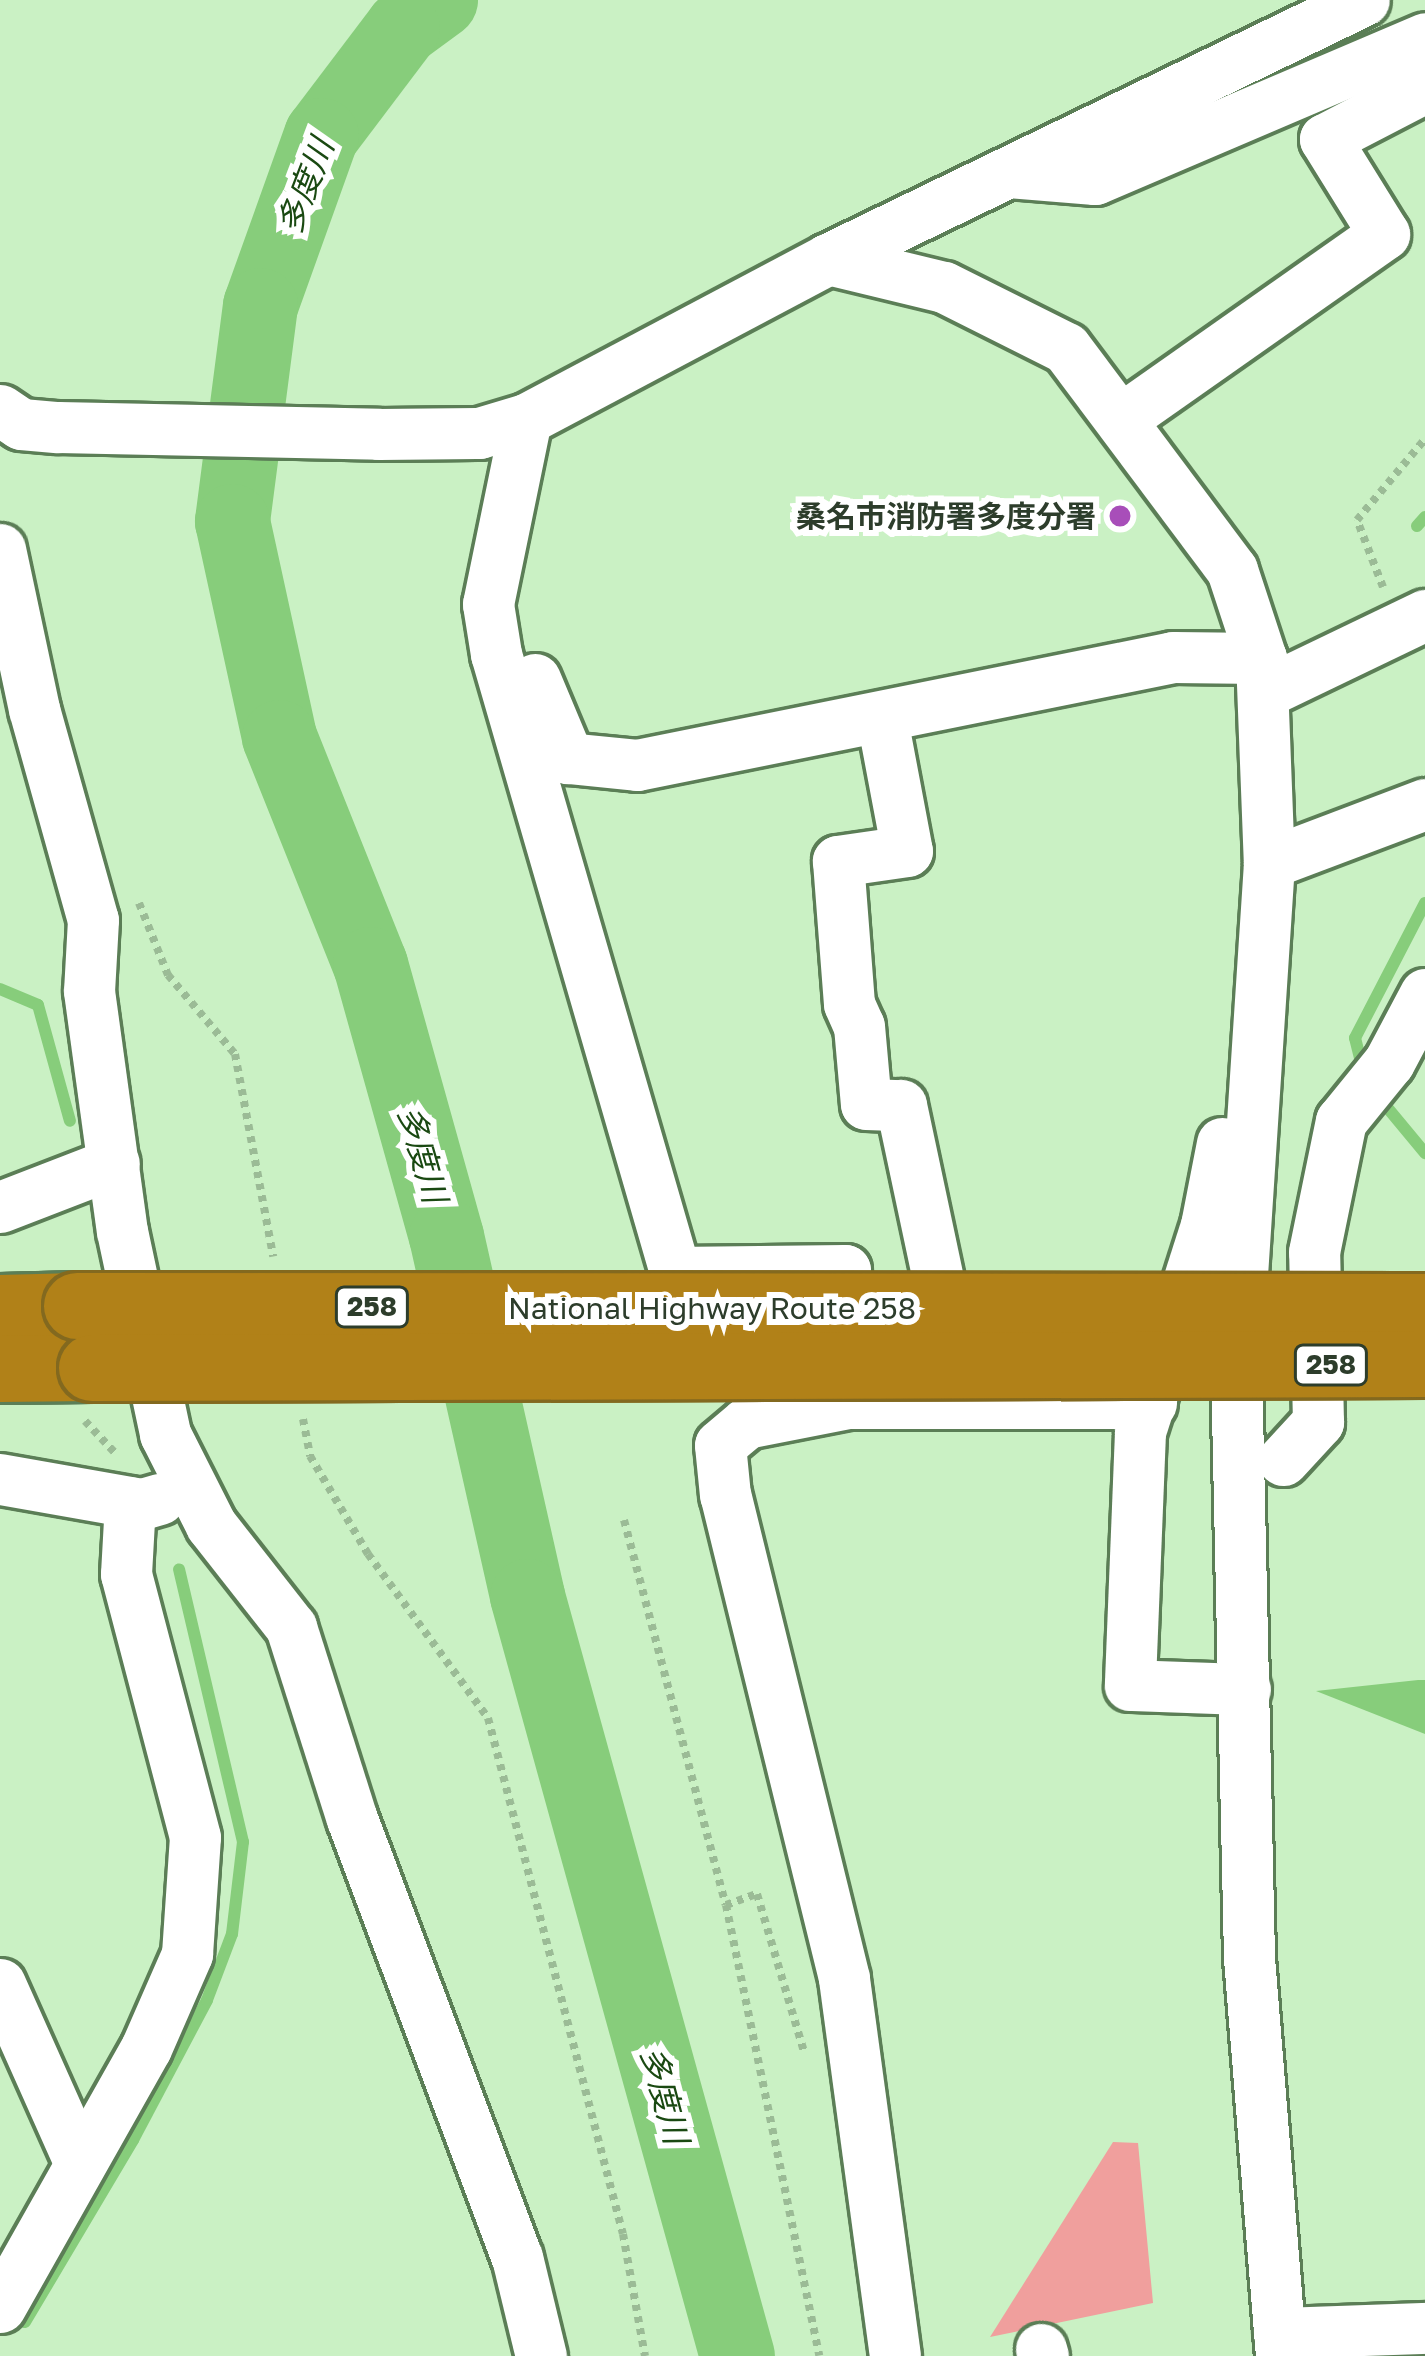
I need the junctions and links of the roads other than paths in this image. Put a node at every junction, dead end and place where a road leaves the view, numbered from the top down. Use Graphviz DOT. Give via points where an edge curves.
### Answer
graph roads {
  1 [pos="1364,0"];
  2 [pos="1425,38"];
  3 [pos="1425,87"];
  4 [pos="1009,172"];
  5 [pos="828,259"];
  6 [pos="0,410"];
  7 [pos="1124,417"];
  8 [pos="503,426"];
  9 [pos="0,549"];
  10 [pos="488,604"];
  11 [pos="1412,621"];
  12 [pos="1263,675"];
  13 [pos="882,719"];
  14 [pos="1425,804"];
  15 [pos="1269,863"];
  16 [pos="1425,994"];
  17 [pos="1252,1112"];
  18 [pos="114,1163"];
  19 [pos="0,1170"];
  20 [pos="58,1183"];
  21 [pos="0,1207"];
  22 [pos="1425,1306"];
  23 [pos="0,1308"];
  24 [pos="1238,1337"];
  25 [pos="81,1362"];
  26 [pos="1425,1364"];
  27 [pos="0,1369"];
  28 [pos="848,1403"];
  29 [pos="965,1403"];
  30 [pos="1150,1403"];
  31 [pos="1283,1460"];
  32 [pos="0,1479"];
  33 [pos="124,1480"];
  34 [pos="189,1491"];
  35 [pos="1245,1689"];
  36 [pos="0,1984"];
  37 [pos="80,2164"];
  38 [pos="0,2307"];
  39 [pos="1425,2328"];
  40 [pos="1280,2344"];
  41 [pos="541,2356"];
  42 [pos="896,2356"];
  1 -- 4 [label="street"];
  2 -- 4 [label="street" via="1095,179"];
  3 -- 7 [label="street" via="1324,139 1384,234"];
  4 -- 5 [label="street"];
  5 -- 7 [label="street" via="991,304 1066,348"];
  5 -- 8 [label="street"];
  6 -- 8 [label="street" via="21,424 58,427"];
  7 -- 12 [label="street" via="1232,570"];
  8 -- 10 [label="street"];
  9 -- 18 [label="street" via="93,920 89,991"];
  10 -- 13 [label="street" via="514,612 554,738 579,763 668,761"];
  10 -- 28 [label="street" via="547,842 675,1272 844,1270"];
  11 -- 12 [label="street"];
  12 -- 13 [label="street" via="1173,657"];
  12 -- 15 [label="street"];
  13 -- 29 [label="street" via="907,851 838,861 849,1004 859,1026 866,1104 901,1105"];
  14 -- 15 [label="street"];
  15 -- 17 [label="street"];
  16 -- 31 [label="street" via="1389,1062 1341,1121 1314,1252 1318,1422"];
  17 -- 24 [label="street"];
  17 -- 30 [label="street" via="1220,1144 1206,1225"];
  18 -- 20 [label="street"];
  18 -- 34 [label="street" via="165,1434"];
  19 -- 20 [label="street"];
  20 -- 21 [label="street"];
  22 -- 24 [label="highway, National Highway Route 258 / 258, bridge"];
  23 -- 25 [label="highway, National Highway Route 258 / 258"];
  24 -- 25 [label="highway, National Highway Route 258 / 258, bridge"];
  24 -- 26 [label="highway, National Highway Route 258 / 258, bridge"];
  24 -- 35 [label="street"];
  25 -- 27 [label="highway, National Highway Route 258 / 258"];
  28 -- 29 [label="street"];
  28 -- 42 [label="street" via="746,1423 729,1432 719,1461 844,1978"];
  29 -- 30 [label="street"];
  30 -- 35 [label="street" via="1140,1432 1130,1685"];
  32 -- 33 [label="street"];
  33 -- 34 [label="street"];
  33 -- 37 [label="street" via="126,1574 189,1796 195,1903 187,1954 146,2048"];
  34 -- 41 [label="street" via="291,1627 352,1819 517,2258"];
  35 -- 40 [label="street" via="1249,1958"];
  36 -- 37 [label="street"];
  37 -- 38 [label="street"];
  39 -- 40 [label="street"];
}
